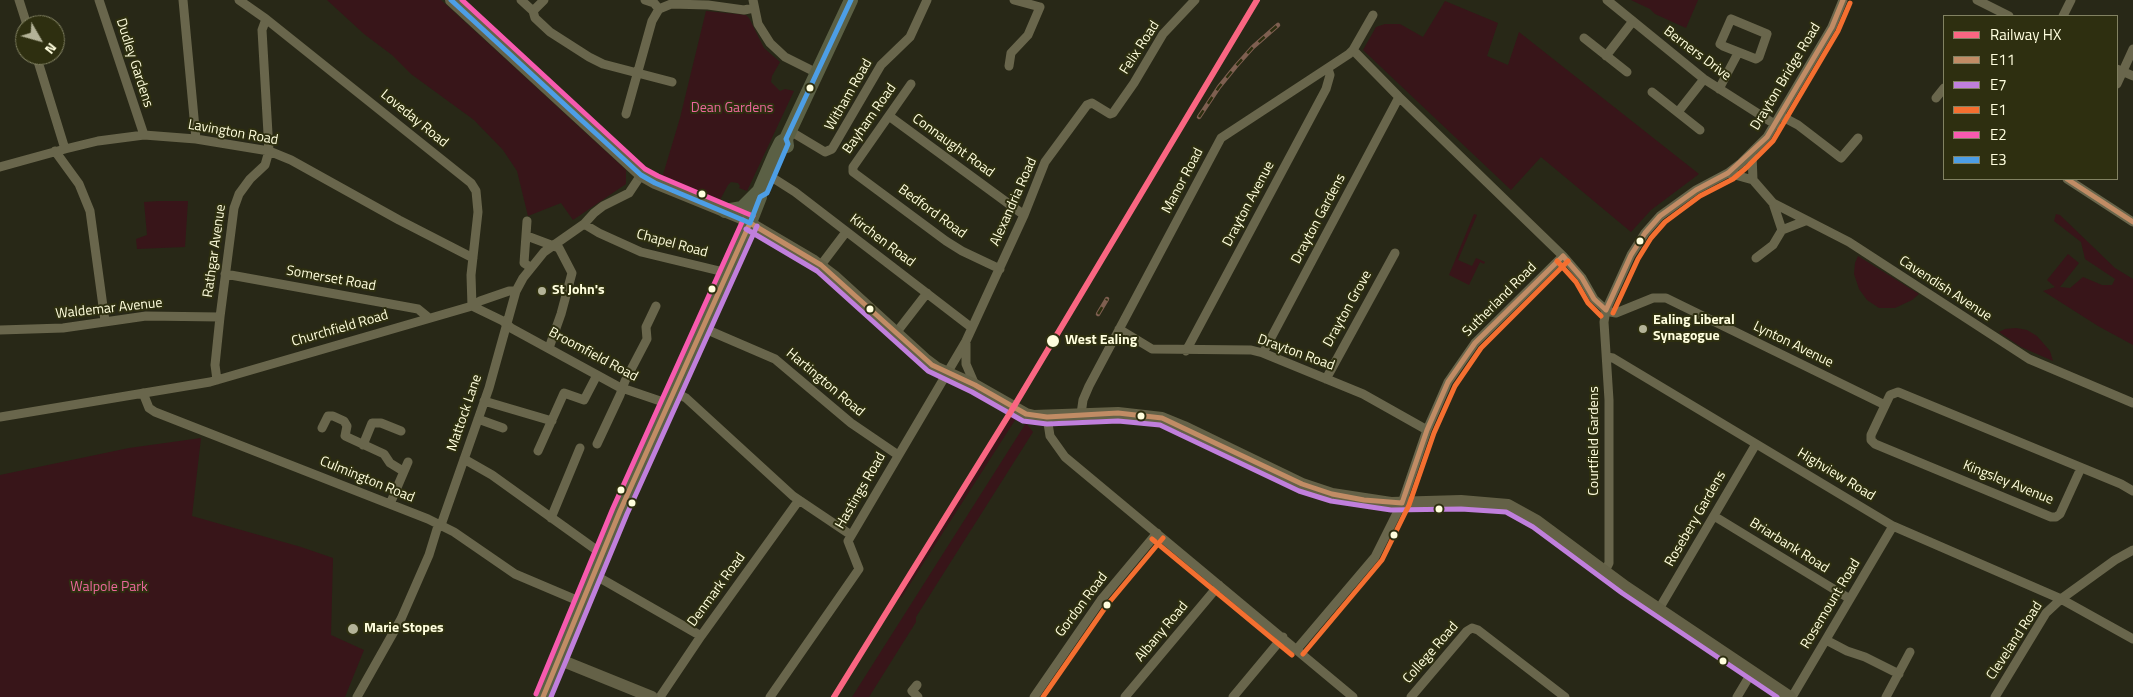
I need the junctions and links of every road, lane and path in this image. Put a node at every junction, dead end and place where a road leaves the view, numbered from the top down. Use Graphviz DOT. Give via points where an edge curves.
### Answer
graph roads {
  1 [pos="19,0"];
  2 [pos="99,0"];
  3 [pos="182,0"];
  4 [pos="239,0"];
  5 [pos="451,0"];
  6 [pos="521,0"];
  7 [pos="544,0"];
  8 [pos="645,0"];
  9 [pos="851,0"];
  10 [pos="927,0"];
  11 [pos="1014,0"];
  12 [pos="1195,0"];
  13 [pos="1607,0"];
  14 [pos="1976,0"];
  15 [pos="2071,0"];
  16 [pos="708,2"];
  17 [pos="1842,3"];
  18 [pos="754,4"];
  19 [pos="659,9"];
  20 [pos="533,11"];
  21 [pos="24,15"];
  22 [pos="1372,15"];
  23 [pos="2007,15"];
  24 [pos="2064,15"];
  25 [pos="266,19"];
  26 [pos="1633,22"];
  27 [pos="1584,38"];
  28 [pos="2133,49"];
  29 [pos="1354,50"];
  30 [pos="1738,53"];
  31 [pos="1606,56"];
  32 [pos="39,65"];
  33 [pos="1009,66"];
  34 [pos="1328,69"];
  35 [pos="2120,70"];
  36 [pos="637,72"];
  37 [pos="1627,72"];
  38 [pos="817,73"];
  39 [pos="2133,76"];
  40 [pos="1704,79"];
  41 [pos="672,82"];
  42 [pos="910,84"];
  43 [pos="1719,89"];
  44 [pos="1943,89"];
  45 [pos="1652,92"];
  46 [pos="1399,97"];
  47 [pos="1936,98"];
  48 [pos="1678,112"];
  49 [pos="626,114"];
  50 [pos="1110,114"];
  51 [pos="889,116"];
  52 [pos="1782,116"];
  53 [pos="1776,125"];
  54 [pos="1700,130"];
  55 [pos="144,135"];
  56 [pos="788,135"];
  57 [pos="196,138"];
  58 [pos="1858,138"];
  59 [pos="65,149"];
  60 [pos="55,151"];
  61 [pos="268,152"];
  62 [pos="1752,154"];
  63 [pos="0,167"];
  64 [pos="853,170"];
  65 [pos="1728,173"];
  66 [pos="641,175"];
  67 [pos="773,178"];
  68 [pos="1753,180"];
  69 [pos="2070,180"];
  70 [pos="760,194"];
  71 [pos="1774,203"];
  72 [pos="725,212"];
  73 [pos="1024,215"];
  74 [pos="1805,220"];
  75 [pos="527,221"];
  76 [pos="2133,222"];
  77 [pos="750,223"];
  78 [pos="584,224"];
  79 [pos="1782,230"];
  80 [pos="846,232"];
  81 [pos="528,236"];
  82 [pos="553,244"];
  83 [pos="1395,253"];
  84 [pos="1563,256"];
  85 [pos="473,258"];
  86 [pos="1756,258"];
  87 [pos="821,265"];
  88 [pos="530,267"];
  89 [pos="1000,269"];
  90 [pos="225,274"];
  91 [pos="728,274"];
  92 [pos="516,291"];
  93 [pos="927,293"];
  94 [pos="472,306"];
  95 [pos="656,306"];
  96 [pos="1606,311"];
  97 [pos="220,317"];
  98 [pos="429,318"];
  99 [pos="105,321"];
  100 [pos="507,324"];
  101 [pos="703,328"];
  102 [pos="972,328"];
  103 [pos="0,330"];
  104 [pos="1119,330"];
  105 [pos="896,333"];
  106 [pos="966,341"];
  107 [pos="549,348"];
  108 [pos="1186,350"];
  109 [pos="1264,353"];
  110 [pos="1607,358"];
  111 [pos="948,373"];
  112 [pos="597,375"];
  113 [pos="1326,379"];
  114 [pos="217,380"];
  115 [pos="975,385"];
  116 [pos="623,388"];
  117 [pos="143,393"];
  118 [pos="671,398"];
  119 [pos="484,401"];
  120 [pos="2133,403"];
  121 [pos="1885,405"];
  122 [pos="1081,414"];
  123 [pos="1041,416"];
  124 [pos="0,417"];
  125 [pos="478,419"];
  126 [pos="552,421"];
  127 [pos="322,428"];
  128 [pos="503,428"];
  129 [pos="1428,430"];
  130 [pos="401,431"];
  131 [pos="597,444"];
  132 [pos="1756,444"];
  133 [pos="363,445"];
  134 [pos="580,448"];
  135 [pos="538,451"];
  136 [pos="898,455"];
  137 [pos="464,459"];
  138 [pos="408,462"];
  139 [pos="2081,468"];
  140 [pos="403,471"];
  141 [pos="2133,491"];
  142 [pos="799,500"];
  143 [pos="1402,503"];
  144 [pos="390,504"];
  145 [pos="1714,516"];
  146 [pos="555,521"];
  147 [pos="441,525"];
  148 [pos="1893,526"];
  149 [pos="1158,533"];
  150 [pos="851,535"];
  151 [pos="2133,550"];
  152 [pos="602,554"];
  153 [pos="1605,571"];
  154 [pos="593,574"];
  155 [pos="1219,585"];
  156 [pos="1850,599"];
  157 [pos="2061,600"];
  158 [pos="580,602"];
  159 [pos="1659,609"];
  160 [pos="701,636"];
  161 [pos="1283,638"];
  162 [pos="2133,639"];
  163 [pos="1826,640"];
  164 [pos="1297,649"];
  165 [pos="1910,652"];
  166 [pos="558,659"];
  167 [pos="1752,672"];
  168 [pos="1899,674"];
  169 [pos="917,685"];
  170 [pos="1344,689"];
  171 [pos="357,697"];
  172 [pos="543,697"];
  173 [pos="652,697"];
  174 [pos="660,697"];
  175 [pos="770,697"];
  176 [pos="918,697"];
  177 [pos="1034,697"];
  178 [pos="1125,697"];
  179 [pos="1233,697"];
  180 [pos="1338,697"];
  181 [pos="1353,697"];
  182 [pos="1411,697"];
  183 [pos="1565,697"];
  184 [pos="1737,697"];
  185 [pos="1791,697"];
  186 [pos="1886,697"];
  187 [pos="1995,697"];
  1 -- 21 [label="street"];
  2 -- 55 [label="street, Dudley Gardens"];
  3 -- 57 [label="street"];
  4 -- 25 [label="street, Loveday Road"];
  5 -- 66 [label="main road"];
  6 -- 20 [label="street"];
  7 -- 20 [label="street"];
  8 -- 19 [label="street"];
  9 -- 38 [label="main road"];
  10 -- 56 [label="street, Witham Road" via="910,37 884,62 832,149 825,152"];
  11 -- 33 [label="street" via="1040,6 1028,35 1011,54"];
  12 -- 50 [label="street, Felix Road" via="1163,34"];
  13 -- 26 [label="street, Berners Drive"];
  14 -- 23 [label="street"];
  15 -- 24 [label="street"];
  16 -- 18 [label="street" via="744,10"];
  16 -- 19 [label="street" via="671,4"];
  17 -- 52 [label="street, Drayton Bridge Road"];
  18 -- 38 [label="street" via="761,30 770,43 784,57"];
  19 -- 36 [label="street" via="652,21"];
  20 -- 36 [label="street" via="541,25 589,57 603,64"];
  22 -- 29 [label="street, Manor Road"];
  25 -- 61 [label="street, Rathgar Avenue" via="262,30"];
  25 -- 85 [label="street, Loveday Road" via="471,183 476,191 478,207"];
  26 -- 31 [label="street"];
  26 -- 40 [label="street, Berners Drive"];
  27 -- 31 [label="street"];
  28 -- 35 [label="street"];
  29 -- 34 [label="street, Manor Road"];
  29 -- 46 [label="street"];
  30 -- 30 [label="street" via="1720,44 1731,19 1767,34 1756,59"];
  30 -- 43 [label="street"];
  31 -- 37 [label="street"];
  32 -- 59 [label="street"];
  34 -- 104 [label="street, Manor Road" via="1221,138"];
  34 -- 108 [label="street, Drayton Avenue" via="1330,75 1326,89"];
  35 -- 39 [label="street"];
  36 -- 41 [label="street"];
  36 -- 49 [label="street"];
  38 -- 56 [label="main road"];
  40 -- 43 [label="street, Berners Drive"];
  40 -- 48 [label="street"];
  42 -- 51 [label="street, Bayham Road"];
  43 -- 53 [label="street, Berners Drive"];
  44 -- 47 [label="street"];
  45 -- 48 [label="street"];
  46 -- 84 [label="street"];
  46 -- 109 [label="street, Drayton Gardens"];
  48 -- 54 [label="street"];
  50 -- 73 [label="street, Alexandria Road" via="1094,104 1087,105 1043,167"];
  51 -- 64 [label="street, Bayham Road"];
  51 -- 73 [label="street, Connaught Road"];
  52 -- 53 [label="street, Drayton Bridge Road"];
  52 -- 58 [label="street" via="1841,158"];
  53 -- 62 [label="street, Drayton Bridge Road"];
  55 -- 57 [label="street, Lavington Road"];
  55 -- 59 [label="street, Lavington Road"];
  56 -- 67 [label="main road" via="788,144"];
  56 -- 70 [label="main road" via="781,142"];
  57 -- 61 [label="street, Lavington Road"];
  59 -- 60 [label="street, Lavington Road"];
  60 -- 63 [label="street, Lavington Road"];
  60 -- 99 [label="street" via="79,184 90,210"];
  61 -- 85 [label="street, Lavington Road" via="291,160"];
  61 -- 90 [label="street, Rathgar Avenue" via="265,165 238,194"];
  62 -- 65 [label="street, Drayton Bridge Road"];
  62 -- 68 [label="street"];
  64 -- 89 [label="street, Bedford Road" via="946,241"];
  65 -- 68 [label="street"];
  65 -- 96 [label="street, Drayton Bridge Road" via="1696,190 1660,216 1645,232"];
  66 -- 72 [label="main road"];
  66 -- 78 [label="street, Mattock Lane" via="629,193 603,206"];
  67 -- 70 [label="main road" via="766,193"];
  67 -- 80 [label="street, Kirchen Road"];
  68 -- 71 [label="street, Cavendish Avenue"];
  69 -- 76 [label="street"];
  70 -- 72 [label="main road" via="742,208"];
  70 -- 77 [label="main road"];
  71 -- 74 [label="street, Cavendish Avenue"];
  71 -- 79 [label="street"];
  72 -- 77 [label="main road"];
  73 -- 89 [label="street, Alexandria Road"];
  74 -- 79 [label="street"];
  74 -- 120 [label="street, Cavendish Avenue" via="1848,242 2029,359"];
  75 -- 81 [label="street"];
  77 -- 87 [label="main road"];
  77 -- 91 [label="main road"];
  78 -- 82 [label="street, Mattock Lane"];
  78 -- 91 [label="street, Chapel Road" via="641,252"];
  79 -- 86 [label="street" via="1773,245"];
  80 -- 87 [label="street"];
  80 -- 93 [label="street, Kirchen Road"];
  81 -- 82 [label="street"];
  81 -- 88 [label="street" via="524,263"];
  82 -- 88 [label="street, Mattock Lane"];
  82 -- 107 [label="street" via="563,254 572,273"];
  83 -- 113 [label="street, Drayton Grove"];
  84 -- 96 [label="street"];
  84 -- 129 [label="street, Sutherland Road" via="1475,343 1448,382"];
  85 -- 94 [label="street, Loveday Road"];
  87 -- 105 [label="main road"];
  88 -- 92 [label="street, Mattock Lane"];
  89 -- 102 [label="street, Alexandria Road"];
  90 -- 97 [label="street, Rathgar Avenue"];
  90 -- 98 [label="street, Somerset Road" via="418,309"];
  91 -- 101 [label="main road"];
  92 -- 94 [label="street, Churchfield Road" via="480,300"];
  92 -- 100 [label="street, Mattock Lane"];
  93 -- 102 [label="street, Kirchen Road"];
  93 -- 105 [label="street"];
  94 -- 98 [label="street, Churchfield Road"];
  94 -- 100 [label="street"];
  95 -- 116 [label="street" via="646,327 647,339"];
  96 -- 110 [label="street, Courtfield Gardens"];
  96 -- 121 [label="street, Lynton Avenue" via="1616,313 1653,298 1666,298"];
  97 -- 99 [label="street, Waldemar Avenue" via="146,316"];
  97 -- 114 [label="street, Rathgar Avenue"];
  98 -- 114 [label="street, Churchfield Road"];
  99 -- 103 [label="street, Waldemar Avenue" via="63,328"];
  100 -- 107 [label="street, Broomfield Road"];
  100 -- 119 [label="street, Mattock Lane"];
  101 -- 118 [label="main road"];
  101 -- 136 [label="street, Hartington Road" via="775,358 851,423"];
  102 -- 106 [label="street, Alexandria Road"];
  104 -- 108 [label="street, Drayton Road" via="1152,349"];
  104 -- 122 [label="street, Manor Road" via="1083,400"];
  105 -- 111 [label="main road" via="932,365"];
  106 -- 111 [label="street, Alexandria Road"];
  106 -- 115 [label="street, Alexandria Road" via="966,364"];
  107 -- 112 [label="street, Broomfield Road"];
  108 -- 109 [label="street, Drayton Road"];
  109 -- 113 [label="street, Drayton Road"];
  110 -- 132 [label="street, Highview Road" via="1613,358"];
  110 -- 153 [label="street, Courtfield Gardens" via="1609,563"];
  111 -- 115 [label="main road"];
  111 -- 136 [label="street, Hastings Road"];
  112 -- 116 [label="street, Broomfield Road"];
  112 -- 126 [label="street" via="584,400 564,393"];
  113 -- 129 [label="street, Drayton Road" via="1363,394"];
  114 -- 117 [label="street"];
  115 -- 123 [label="main road" via="1026,414"];
  116 -- 118 [label="street, Broomfield Road"];
  116 -- 131 [label="street"];
  117 -- 124 [label="street"];
  117 -- 144 [label="street, Culmington Road" via="148,408 155,412"];
  118 -- 142 [label="street, Broomfield Road" via="686,398"];
  118 -- 152 [label="main road"];
  119 -- 125 [label="street, Mattock Lane"];
  119 -- 126 [label="street"];
  121 -- 139 [label="street" via="1890,395 1898,392"];
  121 -- 139 [label="street, Kingsley Avenue" via="1871,436 1875,444 2051,517 2060,514"];
  122 -- 123 [label="main road"];
  122 -- 143 [label="main road" via="1118,413 1162,418 1302,484 1332,494"];
  123 -- 149 [label="street" via="1064,457"];
  125 -- 128 [label="street"];
  125 -- 137 [label="street, Mattock Lane"];
  126 -- 135 [label="street"];
  127 -- 133 [label="street" via="326,418 333,416 347,423 345,436"];
  129 -- 143 [label="street, Sutherland Road"];
  130 -- 133 [label="street" via="372,423"];
  132 -- 145 [label="street, Rosebery Gardens"];
  132 -- 148 [label="street, Highview Road"];
  133 -- 140 [label="street" via="384,454 390,464"];
  134 -- 146 [label="street"];
  136 -- 150 [label="street, Hastings Road"];
  137 -- 146 [label="street" via="492,475"];
  137 -- 147 [label="street, Mattock Lane"];
  138 -- 140 [label="street"];
  139 -- 141 [label="street"];
  140 -- 144 [label="street"];
  142 -- 150 [label="street, Broomfield Road"];
  142 -- 160 [label="street, Denmark Road"];
  143 -- 153 [label="main road" via="1461,500 1508,505 1537,521"];
  143 -- 164 [label="street, Sutherland Road" via="1375,557"];
  144 -- 147 [label="street, Culmington Road"];
  145 -- 156 [label="street, Briarbank Road"];
  145 -- 159 [label="street, Rosebery Gardens"];
  146 -- 152 [label="street"];
  147 -- 158 [label="street, Culmington Road" via="515,574"];
  147 -- 171 [label="street, Mattock Lane" via="398,625"];
  148 -- 156 [label="street, Rosemount Road"];
  148 -- 157 [label="street, Highview Road"];
  149 -- 155 [label="street"];
  149 -- 177 [label="street, Gordon Road" via="1101,600"];
  150 -- 175 [label="street, Hastings Road" via="848,545 859,569"];
  151 -- 157 [label="street, Cleveland Road"];
  152 -- 154 [label="main road"];
  153 -- 159 [label="main road"];
  154 -- 158 [label="main road"];
  154 -- 160 [label="street"];
  155 -- 161 [label="street"];
  155 -- 178 [label="street, Albany Road"];
  156 -- 163 [label="street, Rosemount Road"];
  157 -- 162 [label="street, Highview Road"];
  157 -- 187 [label="street, Cleveland Road" via="2046,613"];
  158 -- 166 [label="main road"];
  159 -- 167 [label="main road"];
  160 -- 174 [label="street, Denmark Road"];
  161 -- 164 [label="street"];
  161 -- 179 [label="street"];
  163 -- 168 [label="street"];
  163 -- 185 [label="street, Rosemount Road"];
  164 -- 170 [label="street"];
  165 -- 168 [label="street"];
  166 -- 172 [label="main road"];
  166 -- 173 [label="main road"];
  167 -- 184 [label="street"];
  167 -- 185 [label="main road"];
  168 -- 186 [label="street"];
  169 -- 176 [label="street" via="912,691"];
  170 -- 180 [label="street"];
  170 -- 181 [label="street"];
  182 -- 183 [label="street, College Road" via="1472,628"];
}
